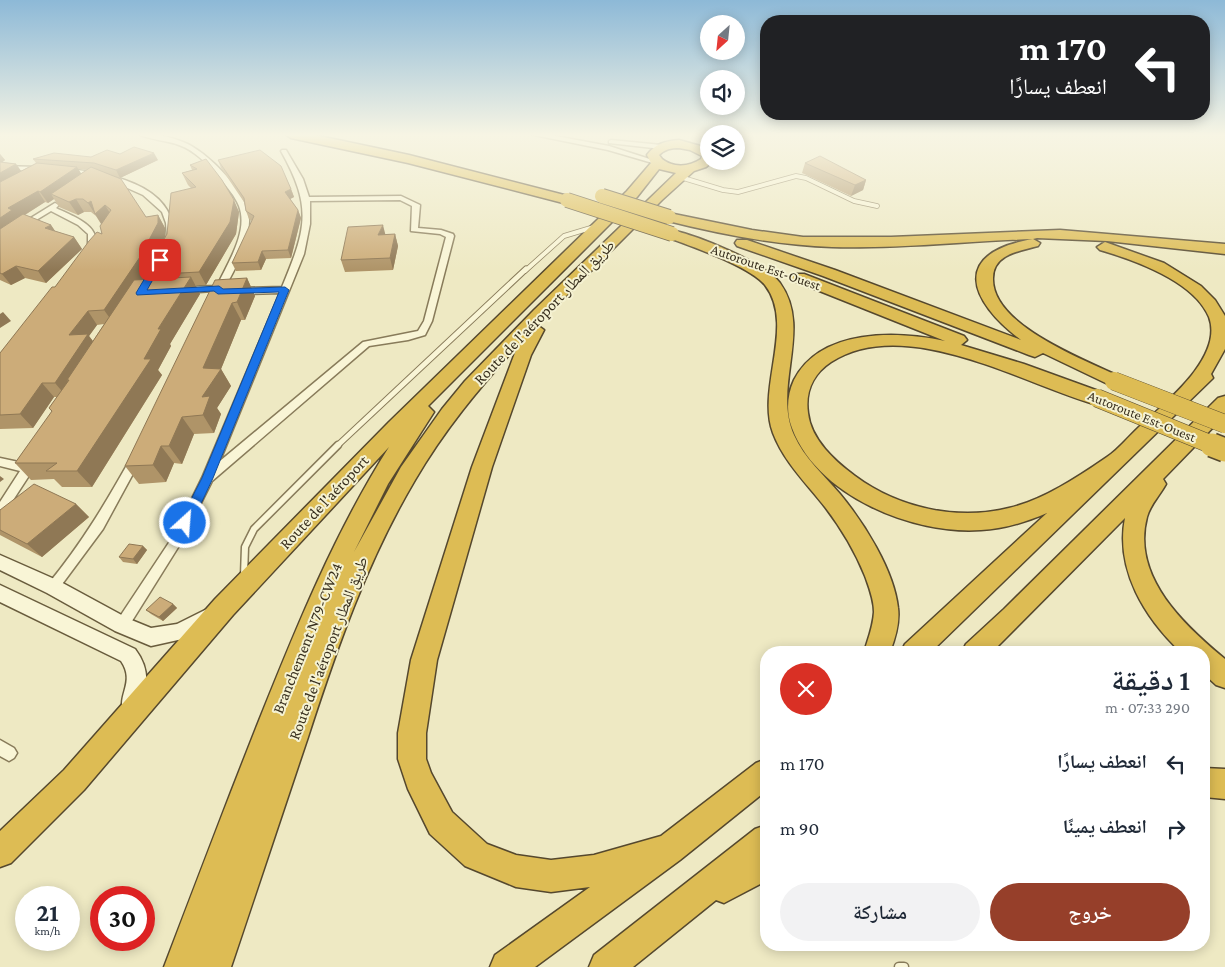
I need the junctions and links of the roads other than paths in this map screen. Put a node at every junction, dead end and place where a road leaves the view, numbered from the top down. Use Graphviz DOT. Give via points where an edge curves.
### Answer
graph roads {
  1 [pos="112,179"];
  2 [pos="223,179"];
  3 [pos="298,179"];
  4 [pos="488,179"];
  5 [pos="644,179"];
  6 [pos="678,179"];
  7 [pos="699,179"];
  8 [pos="785,179"];
  9 [pos="808,179"];
  10 [pos="577,189"];
  11 [pos="66,197"];
  12 [pos="308,198"];
  13 [pos="877,206"];
  14 [pos="50,208"];
  15 [pos="599,226"];
  16 [pos="670,226"];
  17 [pos="0,240"];
  18 [pos="167,248"];
  19 [pos="1225,249"];
  20 [pos="84,260"];
  21 [pos="285,290"];
  22 [pos="170,291"];
  23 [pos="217,294"];
  24 [pos="558,296"];
  25 [pos="487,338"];
  26 [pos="1225,359"];
  27 [pos="1114,381"];
  28 [pos="1194,386"];
  29 [pos="1097,398"];
  30 [pos="1225,403"];
  31 [pos="1225,424"];
  32 [pos="142,447"];
  33 [pos="1225,450"];
  34 [pos="1171,456"];
  35 [pos="0,462"];
  36 [pos="1113,463"];
  37 [pos="208,478"];
  38 [pos="0,511"];
  39 [pos="0,562"];
  40 [pos="244,586"];
  41 [pos="52,587"];
  42 [pos="0,592"];
  43 [pos="224,607"];
  44 [pos="122,625"];
  45 [pos="879,646"];
  46 [pos="920,646"];
  47 [pos="981,646"];
  48 [pos="1193,646"];
  49 [pos="1210,663"];
  50 [pos="1225,676"];
  51 [pos="125,722"];
  52 [pos="760,778"];
  53 [pos="1210,784"];
  54 [pos="1225,784"];
  55 [pos="760,845"];
  56 [pos="669,849"];
  57 [pos="0,852"];
  58 [pos="760,867"];
  59 [pos="678,912"];
  60 [pos="181,967"];
  61 [pos="214,967"];
  62 [pos="507,967"];
  63 [pos="606,967"];
  64 [pos="899,967"];
  65 [pos="904,967"];
  1 -- 18 [label="street" via="140,189 155,199 166,213 171,227"];
  2 -- 23 [label="street" via="245,212 242,240"];
  3 -- 12 [label="street"];
  4 -- 16 [label="highway, Autoroute Est-Ouest, bridge"];
  5 -- 15 [label="highway, Route de l'aéroport"];
  6 -- 24 [label="highway, Route de l'aéroport طريق المطار"];
  7 -- 8 [label="lane" via="723,190 738,192"];
  9 -- 13 [label="lane" via="854,201"];
  10 -- 16 [label="highway, Autoroute Est-Ouest, bridge"];
  11 -- 14 [label="street"];
  12 -- 21 [label="street" via="308,221 300,254"];
  12 -- 37 [label="street" via="400,198 416,205 414,229 444,232 450,236 428,321 422,333 411,338 366,344"];
  14 -- 17 [label="street"];
  14 -- 20 [label="street" via="81,223 92,234 92,246"];
  15 -- 25 [label="highway, Route de l'aéroport"];
  15 -- 40 [label="lane" via="564,236 546,251 402,383 267,514 248,536 243,550"];
  16 -- 19 [label="highway" via="802,241 877,242 1037,234"];
  16 -- 27 [label="highway, Autoroute Est-Ouest" via="830,273"];
  16 -- 29 [label="highway, Autoroute Est-Ouest"];
  16 -- 45 [label="highway" via="755,271 772,282 780,297 785,313 778,402 782,432 803,466 840,510 881,585 886,609 885,629"];
  21 -- 23 [label="street"];
  21 -- 37 [label="street"];
  22 -- 23 [label="street"];
  24 -- 56 [label="highway" via="528,339 482,467 424,660 412,733 412,759 418,780 441,822 476,855 516,871 551,876 594,871"];
  24 -- 61 [label="highway, Route de l'aéroport طريق المطار" via="471,386 425,447 378,522 330,633"];
  25 -- 40 [label="highway, Route de l'aéroport" via="396,426"];
  25 -- 60 [label="highway, Branchement N79-CW24" via="418,421 362,512 340,556 310,626"];
  26 -- 28 [label="highway"];
  27 -- 28 [label="highway" via="1024,334 1008,321 992,304 984,288 983,279 990,261 1014,247 1066,242 1131,254 1174,274 1206,300 1220,326 1218,346"];
  27 -- 31 [label="highway, Autoroute Est-Ouest, bridge"];
  28 -- 36 [label="highway"];
  29 -- 33 [label="highway, Autoroute Est-Ouest, bridge"];
  29 -- 36 [label="highway" via="972,354 916,342 878,341 857,344 819,361 807,374 797,404 799,424 810,444 845,480 870,497 934,518 975,521 1005,518 1036,509"];
  30 -- 34 [label="highway"];
  32 -- 41 [label="street" via="121,490 76,560"];
  34 -- 47 [label="highway"];
  34 -- 48 [label="highway" via="1136,517 1134,554 1157,606"];
  35 -- 38 [label="street" via="31,464"];
  36 -- 46 [label="highway"];
  37 -- 44 [label="street" via="178,538"];
  39 -- 41 [label="street"];
  40 -- 43 [label="highway, Route de l'aéroport"];
  41 -- 44 [label="street"];
  42 -- 51 [label="street" via="128,655 138,672 139,683"];
  43 -- 44 [label="street" via="180,632 160,637 151,637"];
  43 -- 51 [label="highway, Route de l'aéroport"];
  49 -- 50 [label="highway"];
  51 -- 57 [label="highway, Route de l'aéroport" via="74,780"];
  52 -- 56 [label="highway"];
  53 -- 54 [label="highway"];
  55 -- 59 [label="highway"];
  56 -- 62 [label="highway"];
  58 -- 59 [label="highway"];
  59 -- 63 [label="highway"];
  64 -- 65 [label="lane"];
}
